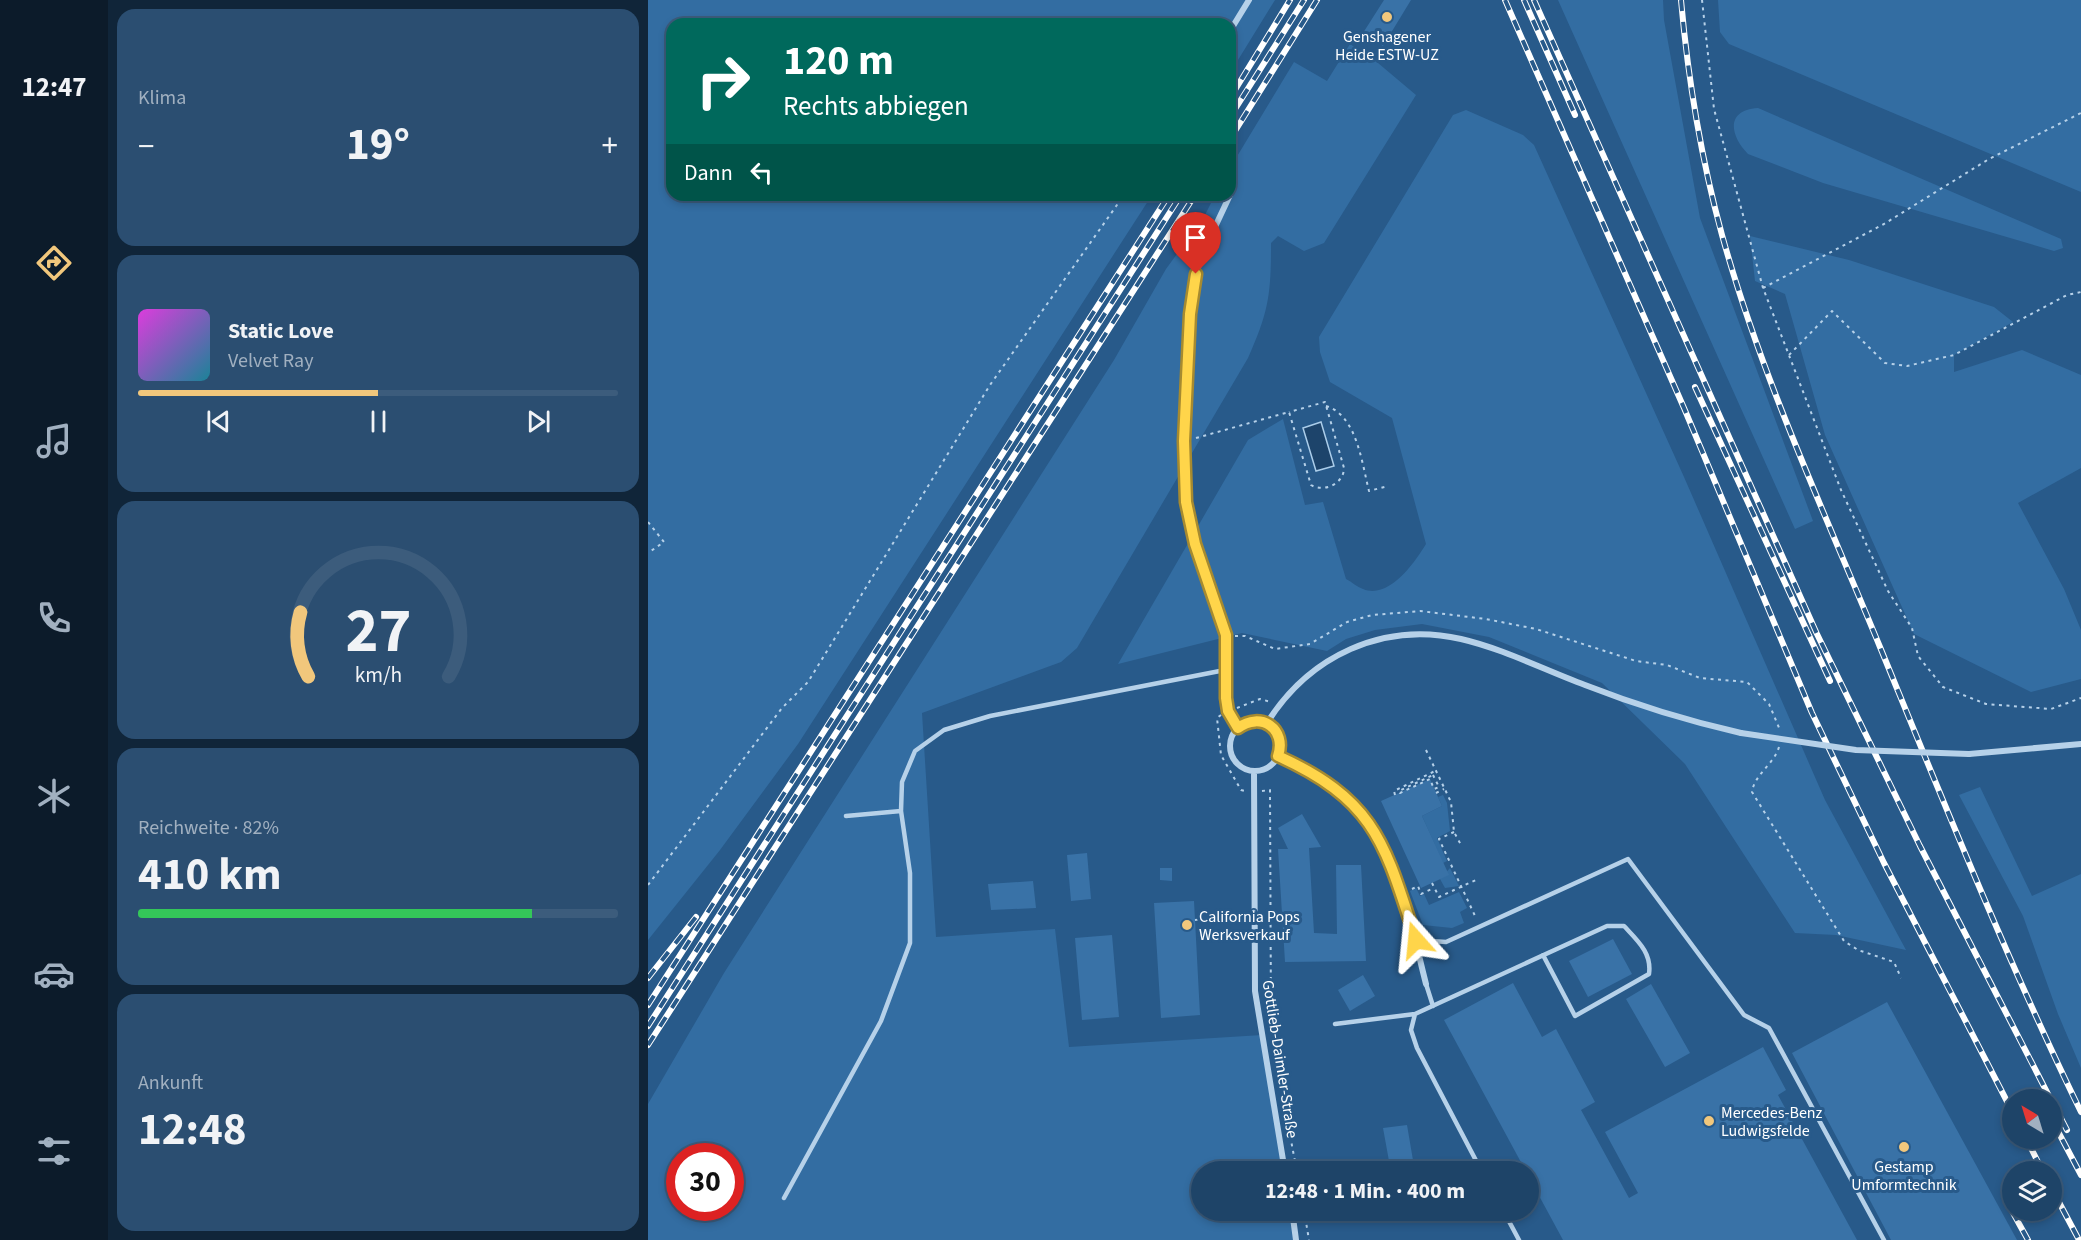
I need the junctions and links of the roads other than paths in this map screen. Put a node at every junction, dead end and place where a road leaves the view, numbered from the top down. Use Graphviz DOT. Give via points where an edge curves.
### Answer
graph roads {
  1 [pos="1249,0"];
  2 [pos="1236,21"];
  3 [pos="1227,201"];
  4 [pos="1225,670"];
  5 [pos="1268,723"];
  6 [pos="1238,728"];
  7 [pos="2081,744"];
  8 [pos="1278,756"];
  9 [pos="1254,771"];
  10 [pos="901,811"];
  11 [pos="846,816"];
  12 [pos="1416,940"];
  13 [pos="1543,955"];
  14 [pos="1426,984"];
  15 [pos="1433,1006"];
  16 [pos="1415,1014"];
  17 [pos="1335,1024"];
  18 [pos="1283,1161"];
  19 [pos="1476,1161"];
  20 [pos="784,1198"];
  21 [pos="1293,1221"];
  22 [pos="1509,1221"];
  23 [pos="1296,1240"];
  24 [pos="1519,1240"];
  25 [pos="1884,1240"];
  1 -- 2 [label="street"];
  3 -- 4 [label="street" via="1200,259 1192,290 1184,441 1189,521 1226,635"];
  4 -- 6 [label="street" via="1228,711"];
  4 -- 10 [label="lane" via="1103,692 944,729 915,751 902,782"];
  5 -- 6 [label="street" via="1252,720"];
  5 -- 7 [label="street, bridge" via="1298,684 1342,652 1378,639 1424,634 1478,644 1620,699 1741,733 1856,750 1969,754"];
  5 -- 8 [label="street" via="1281,741"];
  6 -- 9 [label="street" via="1231,739 1231,752 1239,765"];
  8 -- 9 [label="street" via="1268,768"];
  8 -- 12 [label="street" via="1325,780 1354,804 1372,827 1391,864"];
  9 -- 18 [label="street, Gottlieb-Daimler-Straße" via="1255,991"];
  10 -- 11 [label="lane"];
  10 -- 20 [label="lane" via="910,873 910,943 881,1021"];
  12 -- 14 [label="street"];
  12 -- 25 [label="lane" via="1446,942 1628,859 1744,1015 1769,1028"];
  13 -- 13 [label="lane" via="1607,926 1624,926 1651,961 1649,974 1575,1016"];
  13 -- 15 [label="lane"];
  14 -- 15 [label="lane"];
  15 -- 16 [label="lane"];
  16 -- 17 [label="lane"];
  16 -- 19 [label="lane" via="1411,1030 1417,1048"];
  21 -- 23 [label="street"];
  22 -- 24 [label="lane"];
}
